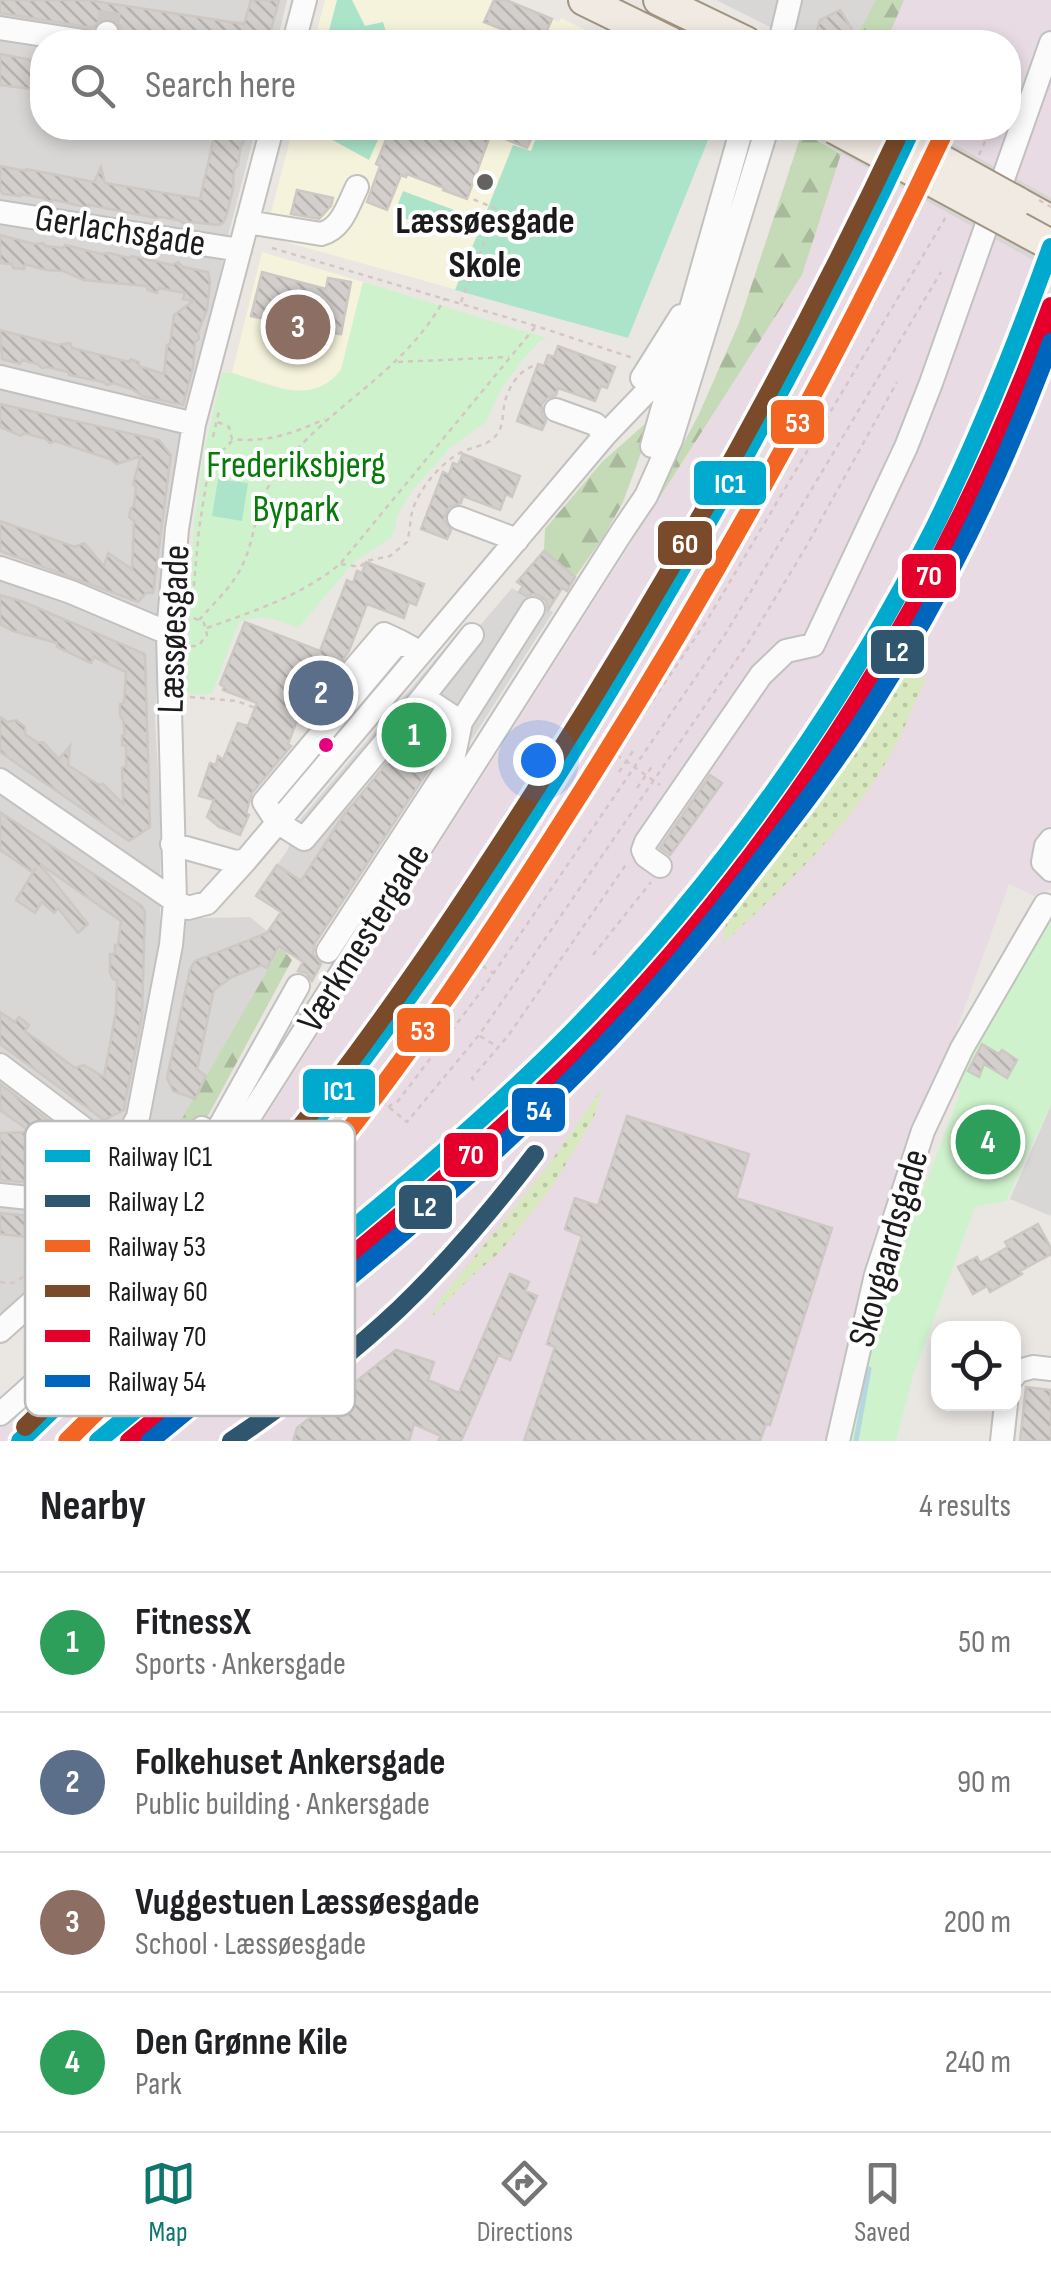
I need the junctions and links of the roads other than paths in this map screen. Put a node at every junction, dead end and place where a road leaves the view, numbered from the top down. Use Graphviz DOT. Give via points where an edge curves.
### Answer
graph roads {
  1 [pos="305,0"];
  2 [pos="584,0"];
  3 [pos="659,0"];
  4 [pos="790,0"];
  5 [pos="0,28"];
  6 [pos="297,30"];
  7 [pos="645,30"];
  8 [pos="721,30"];
  9 [pos="783,30"];
  10 [pos="30,31"];
  11 [pos="1051,43"];
  12 [pos="1021,128"];
  13 [pos="269,140"];
  14 [pos="739,140"];
  15 [pos="774,140"];
  16 [pos="856,140"];
  17 [pos="905,140"];
  18 [pos="1017,140"];
  19 [pos="356,188"];
  20 [pos="0,212"];
  21 [pos="1051,221"];
  22 [pos="243,237"];
  23 [pos="1051,245"];
  24 [pos="696,292"];
  25 [pos="709,318"];
  26 [pos="680,352"];
  27 [pos="0,376"];
  28 [pos="556,410"];
  29 [pos="194,424"];
  30 [pos="606,435"];
  31 [pos="460,518"];
  32 [pos="622,530"];
  33 [pos="517,540"];
  34 [pos="0,568"];
  35 [pos="533,609"];
  36 [pos="450,618"];
  37 [pos="168,633"];
  38 [pos="472,635"];
  39 [pos="399,641"];
  40 [pos="421,653"];
  41 [pos="502,658"];
  42 [pos="350,675"];
  43 [pos="423,697"];
  44 [pos="462,722"];
  45 [pos="0,780"];
  46 [pos="278,822"];
  47 [pos="1051,840"];
  48 [pos="172,844"];
  49 [pos="246,860"];
  50 [pos="660,866"];
  51 [pos="1051,870"];
  52 [pos="175,901"];
  53 [pos="1045,905"];
  54 [pos="328,951"];
  55 [pos="298,986"];
  56 [pos="0,1066"];
  57 [pos="74,1121"];
  58 [pos="136,1121"];
  59 [pos="223,1121"];
  60 [pos="248,1121"];
  61 [pos="0,1194"];
  62 [pos="25,1197"];
  63 [pos="25,1309"];
  64 [pos="0,1332"];
  65 [pos="1051,1369"];
  66 [pos="1021,1370"];
  67 [pos="25,1392"];
  68 [pos="1005,1411"];
  69 [pos="0,1414"];
  70 [pos="838,1441"];
  71 [pos="1002,1441"];
  1 -- 6 [label="street"];
  2 -- 7 [label="main road"];
  3 -- 8 [label="main road"];
  4 -- 9 [label="street"];
  5 -- 10 [label="street"];
  11 -- 12 [label="street"];
  13 -- 22 [label="street, Læssøesgade"];
  14 -- 24 [label="street, Værkmestergade"];
  15 -- 25 [label="street, Værkmestergade"];
  16 -- 23 [label="main road, bridge"];
  17 -- 21 [label="main road, bridge"];
  18 -- 50 [label="street" via="906,447 813,644 786,651 761,674 646,842 646,856"];
  19 -- 22 [label="street, Gerlachsgade" via="330,232"];
  20 -- 22 [label="street, Gerlachsgade"];
  22 -- 29 [label="street, Læssøesgade"];
  24 -- 26 [label="street, Værkmestergade"];
  24 -- 30 [label="street"];
  25 -- 26 [label="street"];
  25 -- 32 [label="street, Værkmestergade" via="660,467"];
  26 -- 30 [label="street"];
  26 -- 32 [label="street, Værkmestergade"];
  27 -- 29 [label="street"];
  28 -- 30 [label="street"];
  29 -- 37 [label="street, Læssøesgade"];
  30 -- 33 [label="street"];
  31 -- 33 [label="street"];
  32 -- 60 [label="street, Værkmestergade"];
  33 -- 36 [label="street"];
  34 -- 37 [label="street"];
  35 -- 41 [label="street"];
  36 -- 38 [label="street"];
  36 -- 40 [label="street"];
  37 -- 48 [label="street, Læssøesgade"];
  38 -- 41 [label="street"];
  38 -- 43 [label="street"];
  39 -- 40 [label="street"];
  39 -- 42 [label="street" via="384,634"];
  39 -- 46 [label="street" via="264,802"];
  40 -- 46 [label="street"];
  41 -- 44 [label="street"];
  43 -- 44 [label="street"];
  43 -- 46 [label="street" via="304,839"];
  44 -- 54 [label="street" via="453,760"];
  45 -- 52 [label="street"];
  46 -- 49 [label="street"];
  47 -- 51 [label="street" via="1043,862"];
  48 -- 49 [label="street"];
  48 -- 52 [label="street, Læssøesgade"];
  49 -- 52 [label="street" via="207,903 188,908"];
  52 -- 58 [label="street, Læssøesgade"];
  53 -- 70 [label="street, Skovgaardsgade" via="962,1048 923,1131 876,1275"];
  55 -- 59 [label="street"];
  56 -- 57 [label="street"];
  61 -- 62 [label="street"];
  63 -- 64 [label="street"];
  65 -- 66 [label="street"];
  67 -- 69 [label="street, Værkmestergade"];
  68 -- 71 [label="street"];
}
